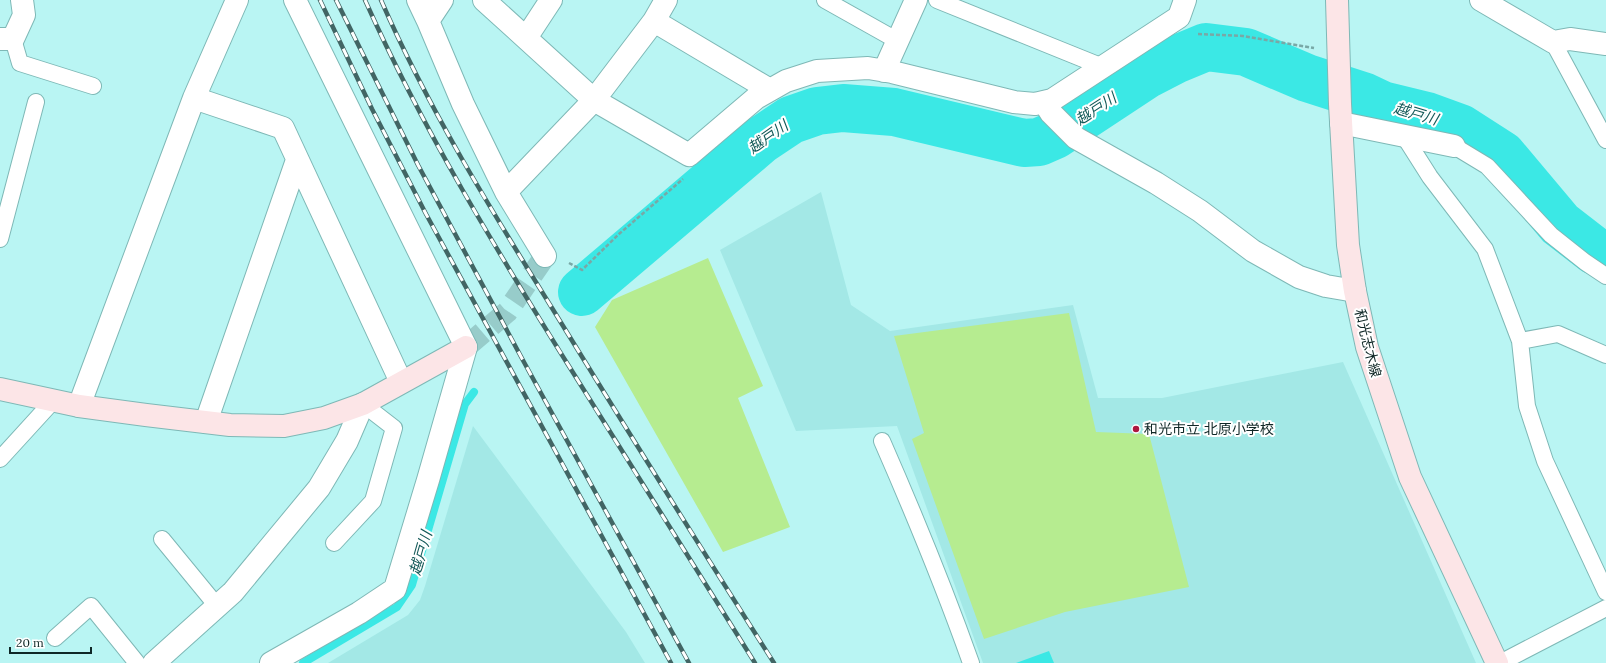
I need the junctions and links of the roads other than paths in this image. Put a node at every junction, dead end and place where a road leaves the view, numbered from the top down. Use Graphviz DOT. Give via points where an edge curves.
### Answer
graph roads {
  1 [pos="22,0"];
  2 [pos="237,0"];
  3 [pos="296,0"];
  4 [pos="418,0"];
  5 [pos="442,0"];
  6 [pos="484,0"];
  7 [pos="551,0"];
  8 [pos="666,0"];
  9 [pos="826,0"];
  10 [pos="916,0"];
  11 [pos="937,0"];
  12 [pos="1185,0"];
  13 [pos="1337,0"];
  14 [pos="1481,0"];
  15 [pos="428,21"];
  16 [pos="654,21"];
  17 [pos="526,38"];
  18 [pos="6,39"];
  19 [pos="898,41"];
  20 [pos="1553,42"];
  21 [pos="1606,44"];
  22 [pos="1102,67"];
  23 [pos="884,71"];
  24 [pos="93,86"];
  25 [pos="770,90"];
  26 [pos="194,98"];
  27 [pos="594,100"];
  28 [pos="36,102"];
  29 [pos="1044,102"];
  30 [pos="1340,114"];
  31 [pos="1404,136"];
  32 [pos="1606,140"];
  33 [pos="1454,146"];
  34 [pos="297,160"];
  35 [pos="506,192"];
  36 [pos="0,239"];
  37 [pos="545,256"];
  38 [pos="1606,276"];
  39 [pos="1355,291"];
  40 [pos="1520,341"];
  41 [pos="466,347"];
  42 [pos="1606,355"];
  43 [pos="401,382"];
  44 [pos="0,389"];
  45 [pos="53,401"];
  46 [pos="363,404"];
  47 [pos="79,406"];
  48 [pos="206,422"];
  49 [pos="882,441"];
  50 [pos="0,459"];
  51 [pos="162,538"];
  52 [pos="334,543"];
  53 [pos="1606,592"];
  54 [pos="218,606"];
  55 [pos="1606,608"];
  56 [pos="55,638"];
  57 [pos="137,663"];
  58 [pos="154,663"];
  59 [pos="271,663"];
  60 [pos="970,663"];
  61 [pos="1499,663"];
  1 -- 18 [label="street" via="24,15"];
  2 -- 26 [label="street"];
  3 -- 41 [label="street"];
  4 -- 15 [label="street"];
  5 -- 15 [label="street"];
  6 -- 17 [label="street"];
  7 -- 17 [label="street"];
  8 -- 16 [label="street"];
  9 -- 19 [label="lane"];
  10 -- 19 [label="street"];
  11 -- 22 [label="lane"];
  12 -- 22 [label="street" via="1179,17"];
  13 -- 30 [label="main road, 和光志木線"];
  14 -- 20 [label="street"];
  15 -- 35 [label="street" via="463,104"];
  16 -- 25 [label="street"];
  16 -- 27 [label="street"];
  17 -- 27 [label="street"];
  18 -- 24 [label="lane" via="20,63"];
  19 -- 23 [label="street"];
  20 -- 21 [label="street" via="1570,39"];
  20 -- 32 [label="lane"];
  22 -- 29 [label="street" via="1067,91"];
  23 -- 25 [label="street" via="868,68 817,71"];
  23 -- 29 [label="street" via="1014,102"];
  25 -- 27 [label="street" via="756,98 689,155"];
  26 -- 34 [label="street" via="283,128"];
  26 -- 47 [label="street"];
  27 -- 35 [label="street"];
  28 -- 36 [label="lane"];
  29 -- 39 [label="street" via="1056,120 1076,138 1200,210 1253,251 1292,273 1326,286"];
  30 -- 31 [label="street"];
  30 -- 39 [label="main road, 和光志木線" via="1348,245"];
  31 -- 33 [label="street"];
  31 -- 40 [label="lane" via="1430,177 1485,249"];
  33 -- 38 [label="lane" via="1487,166 1552,235"];
  34 -- 43 [label="street"];
  34 -- 48 [label="street"];
  35 -- 37 [label="street"];
  39 -- 61 [label="main road, 和光志木線" via="1367,347 1410,476"];
  40 -- 42 [label="lane" via="1558,334"];
  40 -- 53 [label="lane" via="1527,406 1545,461"];
  41 -- 43 [label="main road"];
  41 -- 59 [label="street" via="395,588 359,613"];
  43 -- 46 [label="main road"];
  44 -- 45 [label="main road"];
  45 -- 47 [label="main road"];
  45 -- 50 [label="lane"];
  46 -- 48 [label="main road" via="324,418 284,426"];
  46 -- 52 [label="lane" via="394,428 373,501"];
  46 -- 54 [label="street" via="347,441 319,488 233,592"];
  47 -- 48 [label="main road"];
  49 -- 60 [label="lane" via="949,600"];
  51 -- 54 [label="lane"];
  54 -- 58 [label="street"];
  55 -- 61 [label="lane"];
  56 -- 57 [label="lane" via="91,606"];
}
